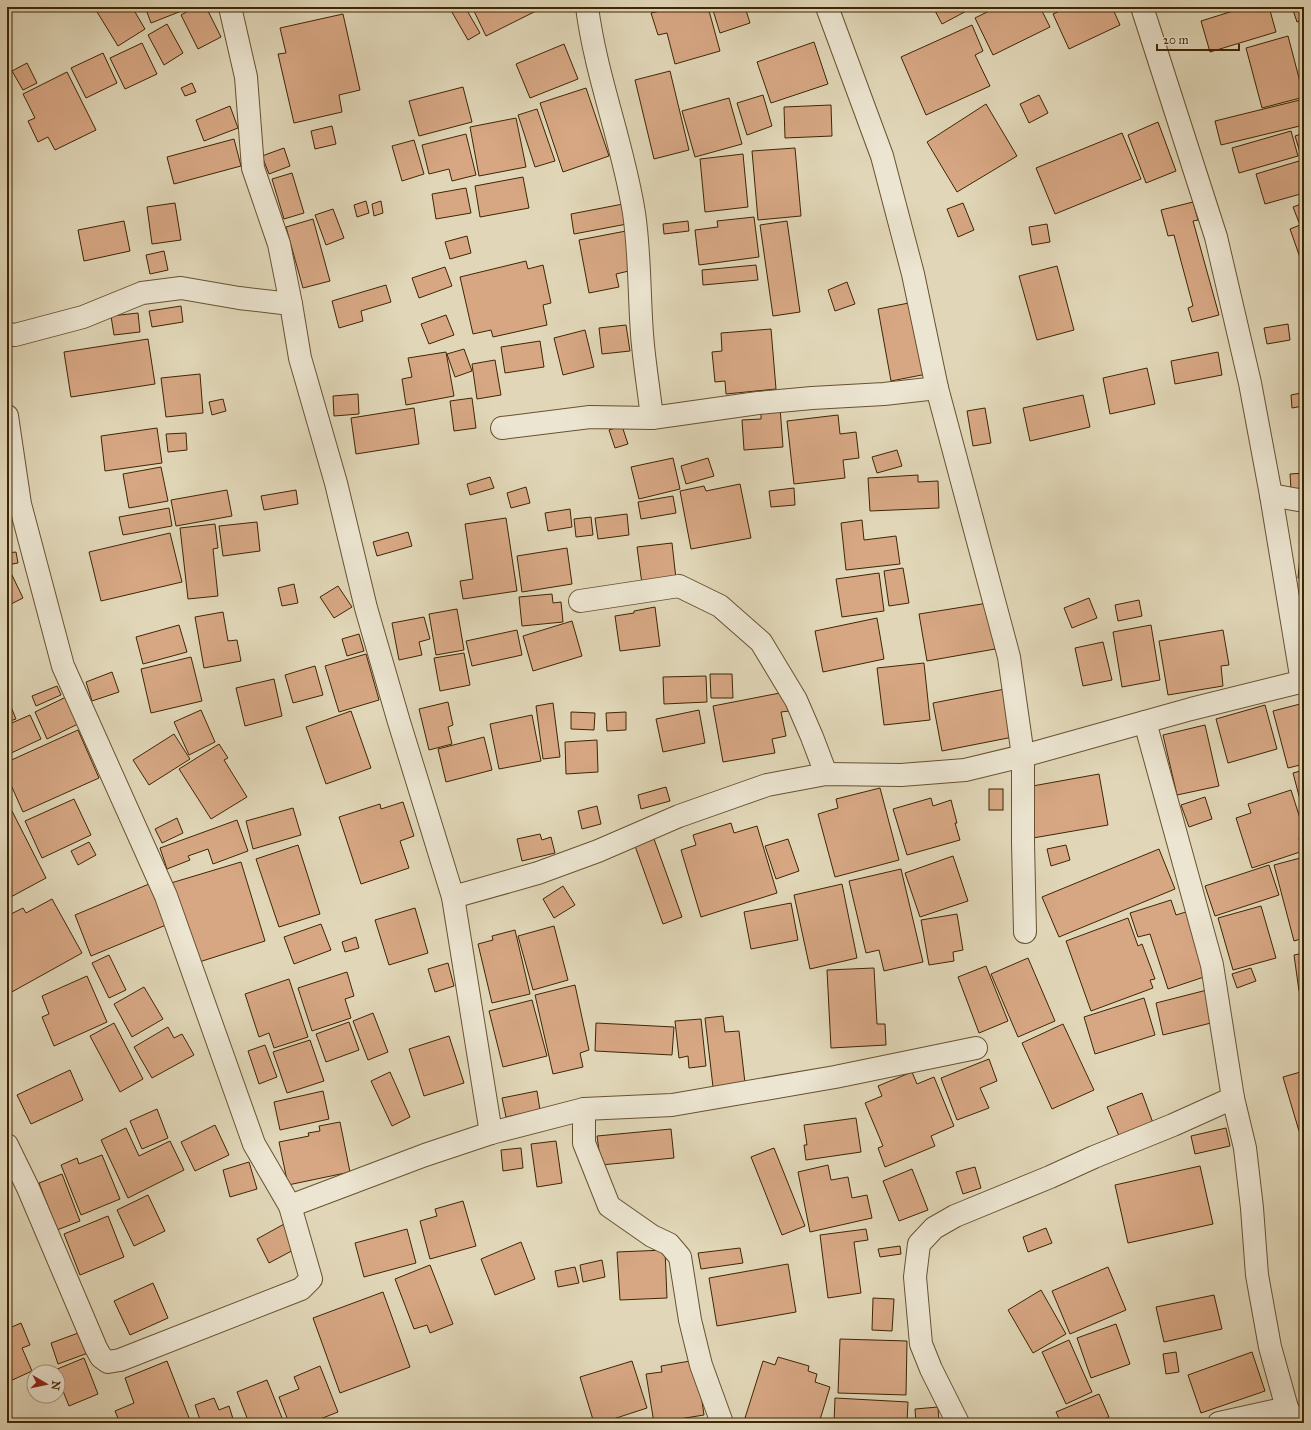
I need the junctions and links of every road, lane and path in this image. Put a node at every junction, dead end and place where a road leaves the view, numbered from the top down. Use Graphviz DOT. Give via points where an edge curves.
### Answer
graph roads {
  1 [pos="230,7"];
  2 [pos="587,7"];
  3 [pos="827,7"];
  4 [pos="1149,8"];
  5 [pos="291,304"];
  6 [pos="7,334"];
  7 [pos="937,388"];
  8 [pos="7,416"];
  9 [pos="652,418"];
  10 [pos="502,428"];
  11 [pos="1271,495"];
  12 [pos="1304,501"];
  13 [pos="14,506"];
  14 [pos="580,601"];
  15 [pos="1303,682"];
  16 [pos="1145,722"];
  17 [pos="1023,756"];
  18 [pos="826,774"];
  19 [pos="453,897"];
  20 [pos="1025,932"];
  21 [pos="976,1048"];
  22 [pos="1233,1098"];
  23 [pos="584,1109"];
  24 [pos="491,1133"];
  25 [pos="7,1145"];
  26 [pos="290,1206"];
  27 [pos="1291,1416"];
  28 [pos="722,1423"];
  29 [pos="958,1423"];
  30 [pos="1219,1423"];
  1 -- 5 [label="street" via="246,77 253,168 279,244"];
  2 -- 9 [label="street" via="602,85 628,179 634,213 638,243 642,335"];
  3 -- 7 [label="street" via="882,156 913,274"];
  4 -- 11 [label="street" via="1216,237 1250,384"];
  5 -- 6 [label="street" via="181,288 142,293 83,317 15,335"];
  5 -- 19 [label="street" via="300,358 336,483 366,608"];
  7 -- 9 [label="street" via="758,403"];
  7 -- 17 [label="street" via="1009,657"];
  8 -- 13 [label="street"];
  9 -- 10 [label="street" via="590,417"];
  11 -- 12 [label="street"];
  11 -- 15 [label="street"];
  13 -- 26 [label="street" via="63,666 166,896 254,1144"];
  14 -- 18 [label="street" via="679,586 720,606 761,642 796,700"];
  15 -- 16 [label="street" via="1192,708"];
  16 -- 17 [label="street"];
  16 -- 22 [label="street" via="1212,966"];
  17 -- 18 [label="street" via="965,770 901,775"];
  17 -- 20 [label="street"];
  18 -- 19 [label="street" via="767,785 679,816 598,851 538,873"];
  19 -- 24 [label="street"];
  21 -- 23 [label="street" via="835,1077 672,1106"];
  22 -- 27 [label="street" via="1247,1163 1256,1275 1270,1348"];
  22 -- 29 [label="street" via="955,1216 934,1228 919,1244 915,1277 922,1344 931,1369"];
  23 -- 24 [label="street"];
  23 -- 28 [label="street" via="584,1143 609,1206 652,1236 669,1244 680,1257 690,1320 701,1365"];
  24 -- 26 [label="street"];
  25 -- 26 [label="street" via="96,1348 101,1357 108,1362 120,1360 301,1289 311,1279"];
  27 -- 30 [label="street"];
}
